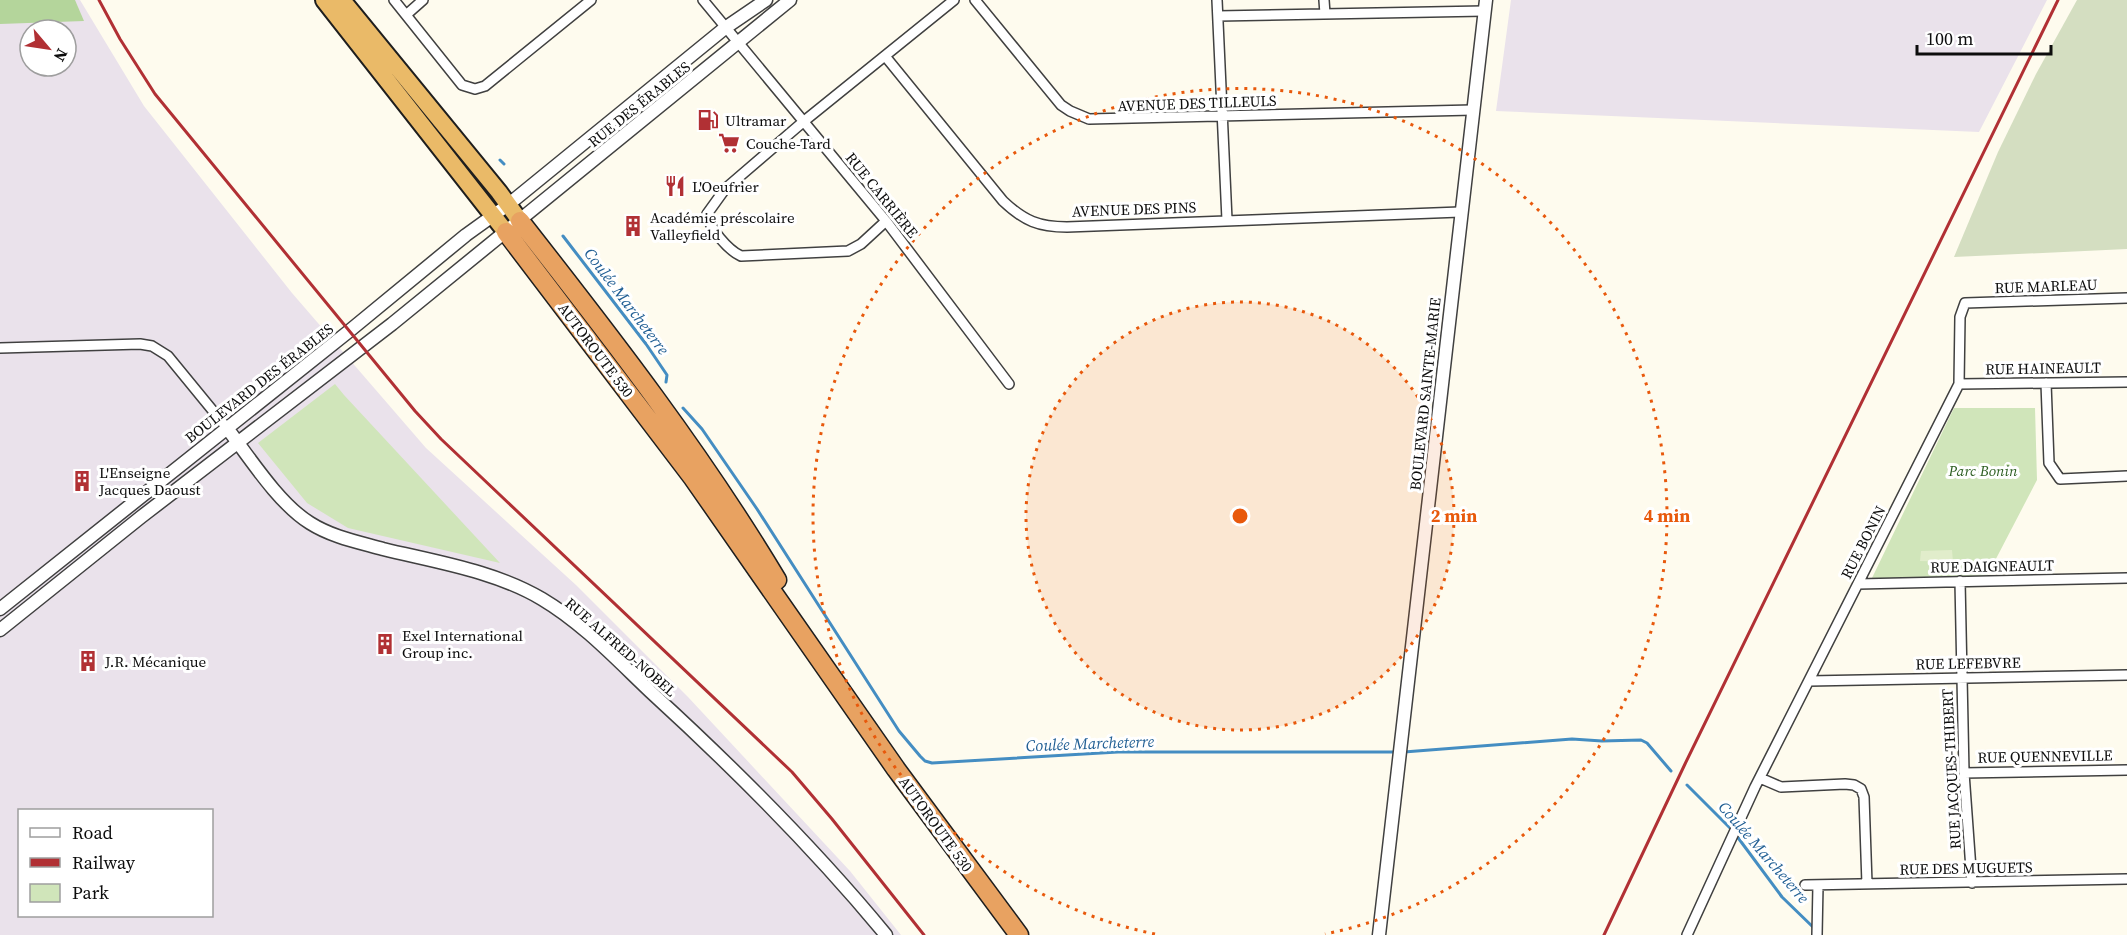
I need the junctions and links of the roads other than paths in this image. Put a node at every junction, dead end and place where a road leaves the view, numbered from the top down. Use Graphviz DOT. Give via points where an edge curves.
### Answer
graph roads {
  1 [pos="324,0"];
  2 [pos="342,0"];
  3 [pos="394,0"];
  4 [pos="423,0"];
  5 [pos="591,0"];
  6 [pos="703,0"];
  7 [pos="766,0"];
  8 [pos="790,0"];
  9 [pos="954,0"];
  10 [pos="975,0"];
  11 [pos="1217,0"];
  12 [pos="1324,0"];
  13 [pos="1485,6"];
  14 [pos="1325,14"];
  15 [pos="406,15"];
  16 [pos="1218,16"];
  17 [pos="725,28"];
  18 [pos="737,43"];
  19 [pos="885,56"];
  20 [pos="1473,110"];
  21 [pos="1223,117"];
  22 [pos="803,122"];
  23 [pos="509,204"];
  24 [pos="1460,212"];
  25 [pos="494,216"];
  26 [pos="1227,220"];
  27 [pos="886,221"];
  28 [pos="513,226"];
  29 [pos="2127,298"];
  30 [pos="1965,303"];
  31 [pos="0,348"];
  32 [pos="2127,382"];
  33 [pos="2046,383"];
  34 [pos="1009,384"];
  35 [pos="1959,384"];
  36 [pos="227,428"];
  37 [pos="238,442"];
  38 [pos="2127,476"];
  39 [pos="2127,578"];
  40 [pos="1960,581"];
  41 [pos="1858,584"];
  42 [pos="0,609"];
  43 [pos="0,630"];
  44 [pos="2127,675"];
  45 [pos="1962,679"];
  46 [pos="1809,681"];
  47 [pos="2127,770"];
  48 [pos="1964,773"];
  49 [pos="1757,782"];
  50 [pos="2127,879"];
  51 [pos="1972,883"];
  52 [pos="1867,884"];
  53 [pos="1805,885"];
  54 [pos="1818,885"];
  55 [pos="886,935"];
  56 [pos="1019,935"];
  57 [pos="1379,935"];
  58 [pos="1687,935"];
  59 [pos="1817,935"];
  1 -- 25 [label="highway, AUTOROUTE 530"];
  2 -- 23 [label="highway, AUTOROUTE 530"];
  3 -- 15 [label="street"];
  4 -- 15 [label="street"];
  5 -- 15 [label="street" via="485,86 475,89 462,85"];
  6 -- 17 [label="street, RUE CARRIÈRE"];
  7 -- 17 [label="street, RUE DES ÉRABLES"];
  8 -- 18 [label="street, RUE DES ÉRABLES"];
  9 -- 19 [label="street"];
  10 -- 21 [label="street, AVENUE DES TILLEULS" via="1054,98 1079,116 1098,120"];
  11 -- 16 [label="street"];
  12 -- 14 [label="street"];
  13 -- 14 [label="street"];
  13 -- 20 [label="street, BOULEVARD SAINTE-MARIE"];
  14 -- 16 [label="street"];
  16 -- 21 [label="street"];
  17 -- 18 [label="street, RUE CARRIÈRE"];
  17 -- 23 [label="street, RUE DES ÉRABLES"];
  18 -- 22 [label="street, RUE CARRIÈRE"];
  18 -- 28 [label="street, RUE DES ÉRABLES"];
  19 -- 22 [label="street"];
  19 -- 26 [label="street, AVENUE DES PINS" via="1003,201 1031,222 1067,227"];
  20 -- 21 [label="street, AVENUE DES TILLEULS"];
  20 -- 24 [label="street, BOULEVARD SAINTE-MARIE"];
  21 -- 26 [label="street"];
  22 -- 27 [label="street, RUE CARRIÈRE"];
  22 -- 27 [label="street" via="718,197 707,214 732,250 741,256 848,251"];
  23 -- 25 [label="street, BOULEVARD DES ÉRABLES"];
  23 -- 28 [label="highway, AUTOROUTE 530"];
  24 -- 26 [label="street, AVENUE DES PINS"];
  24 -- 57 [label="street, BOULEVARD SAINTE-MARIE"];
  25 -- 28 [label="highway, AUTOROUTE 530"];
  25 -- 36 [label="street, BOULEVARD DES ÉRABLES"];
  27 -- 34 [label="street, RUE CARRIÈRE"];
  28 -- 37 [label="street"];
  28 -- 56 [label="highway, AUTOROUTE 530"];
  29 -- 30 [label="street, RUE MARLEAU"];
  30 -- 35 [label="street, RUE BONIN" via="1960,317"];
  31 -- 36 [label="street" via="152,346 168,356"];
  32 -- 33 [label="street, RUE HAINEAULT"];
  33 -- 35 [label="street, RUE HAINEAULT"];
  33 -- 38 [label="street" via="2049,463 2060,479"];
  35 -- 41 [label="street, RUE BONIN"];
  36 -- 37 [label="street, RUE ALFRED-NOBEL"];
  36 -- 42 [label="street, BOULEVARD DES ÉRABLES"];
  37 -- 43 [label="street"];
  37 -- 55 [label="street, RUE ALFRED-NOBEL" via="292,509 324,531 495,578 517,586 565,615 711,747 820,859"];
  39 -- 40 [label="street, RUE DAIGNEAULT"];
  40 -- 41 [label="street, RUE DAIGNEAULT"];
  40 -- 45 [label="street, RUE JACQUES-THIBERT"];
  41 -- 46 [label="street, RUE BONIN"];
  44 -- 45 [label="street, RUE LEFEBVRE"];
  45 -- 46 [label="street, RUE LEFEBVRE"];
  45 -- 48 [label="street, RUE JACQUES-THIBERT"];
  46 -- 49 [label="street, RUE BONIN"];
  47 -- 48 [label="street, RUE QUENNEVILLE"];
  48 -- 51 [label="street, RUE JACQUES-THIBERT"];
  49 -- 52 [label="street" via="1781,787 1845,784 1861,789"];
  49 -- 58 [label="street, RUE BONIN"];
  50 -- 51 [label="street, RUE DES MUGUETS"];
  51 -- 52 [label="street, RUE DES MUGUETS"];
  52 -- 54 [label="street, RUE DES MUGUETS"];
  53 -- 54 [label="street, RUE DES MUGUETS"];
  54 -- 59 [label="street"];
}
